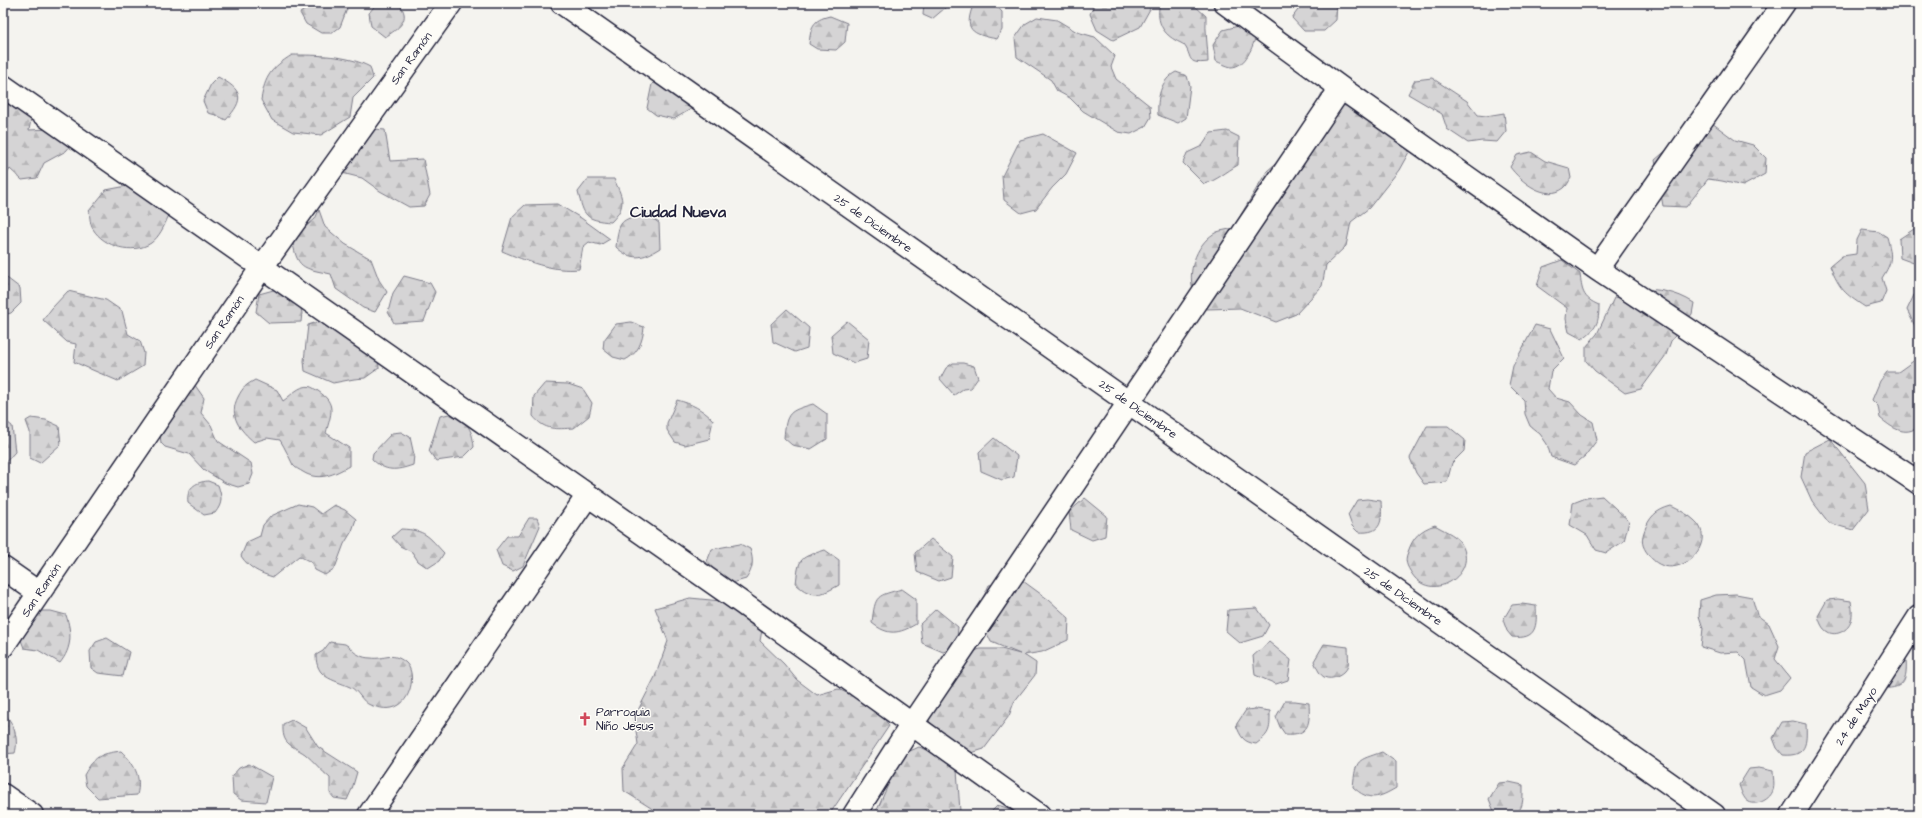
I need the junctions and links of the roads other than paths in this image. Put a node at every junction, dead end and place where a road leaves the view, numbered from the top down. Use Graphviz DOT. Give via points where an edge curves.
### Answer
graph roads {
  1 [pos="451,3"];
  2 [pos="562,3"];
  3 [pos="1225,3"];
  4 [pos="1784,3"];
  5 [pos="3,86"];
  6 [pos="1341,88"];
  7 [pos="262,266"];
  8 [pos="1597,269"];
  9 [pos="1129,403"];
  10 [pos="1919,483"];
  11 [pos="588,495"];
  12 [pos="3,568"];
  13 [pos="39,593"];
  14 [pos="1919,617"];
  15 [pos="3,646"];
  16 [pos="912,724"];
  17 [pos="3,794"];
  18 [pos="32,815"];
  19 [pos="369,815"];
  20 [pos="854,815"];
  21 [pos="1039,815"];
  22 [pos="1714,815"];
  23 [pos="1792,815"];
  1 -- 7 [label="street, San Ramón"];
  2 -- 9 [label="street, 25 de Diciembre"];
  3 -- 6 [label="street"];
  4 -- 8 [label="street"];
  5 -- 7 [label="street"];
  6 -- 8 [label="street"];
  6 -- 9 [label="street"];
  7 -- 11 [label="street"];
  7 -- 13 [label="street, San Ramón"];
  8 -- 10 [label="street"];
  9 -- 16 [label="street"];
  9 -- 22 [label="street, 25 de Diciembre"];
  11 -- 16 [label="street"];
  11 -- 19 [label="street"];
  12 -- 13 [label="street"];
  13 -- 15 [label="street, San Ramón"];
  14 -- 23 [label="street, 24 de Mayo"];
  16 -- 20 [label="street"];
  16 -- 21 [label="street"];
  17 -- 18 [label="street"];
}
